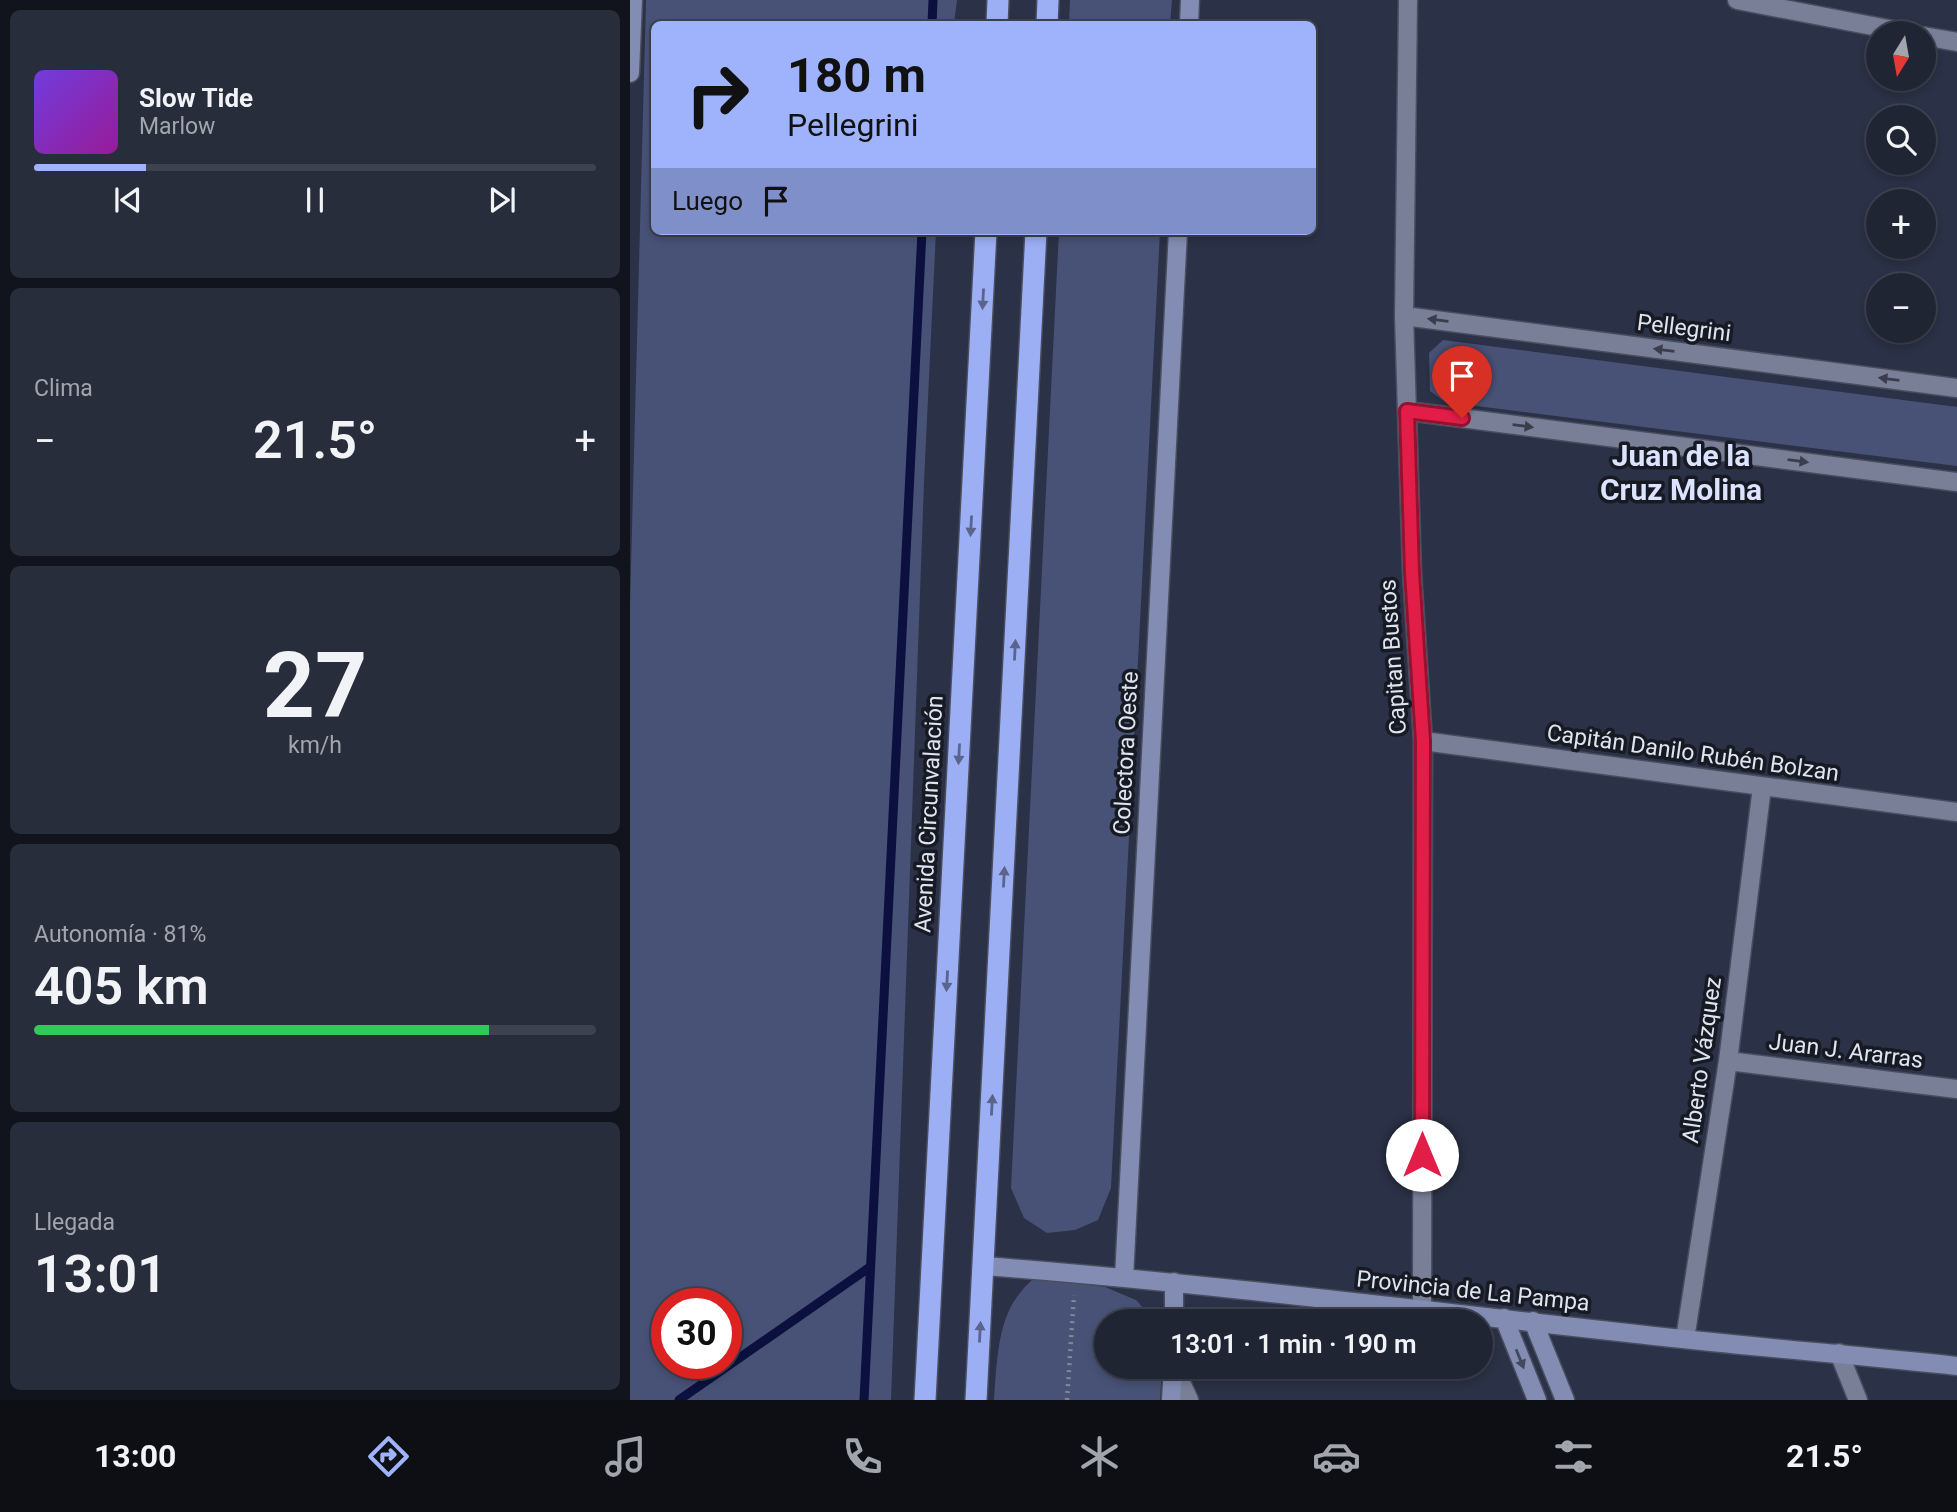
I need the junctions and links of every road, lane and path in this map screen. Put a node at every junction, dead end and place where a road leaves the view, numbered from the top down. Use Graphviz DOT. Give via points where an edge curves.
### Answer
graph roads {
  1 [pos="633,0"];
  2 [pos="998,0"];
  3 [pos="1048,0"];
  4 [pos="1190,0"];
  5 [pos="1408,0"];
  6 [pos="1737,0"];
  7 [pos="997,21"];
  8 [pos="1047,21"];
  9 [pos="1189,21"];
  10 [pos="1866,25"];
  11 [pos="1936,39"];
  12 [pos="1957,43"];
  13 [pos="630,73"];
  14 [pos="986,235"];
  15 [pos="1036,235"];
  16 [pos="1178,235"];
  17 [pos="1405,316"];
  18 [pos="1957,388"];
  19 [pos="1407,411"];
  20 [pos="1957,482"];
  21 [pos="1423,741"];
  22 [pos="1762,787"];
  23 [pos="1957,812"];
  24 [pos="1728,1061"];
  25 [pos="1957,1089"];
  26 [pos="984,1266"];
  27 [pos="1075,1273"];
  28 [pos="1124,1278"];
  29 [pos="1174,1282"];
  30 [pos="1174,1309"];
  31 [pos="1413,1309"];
  32 [pos="1422,1309"];
  33 [pos="1493,1317"];
  34 [pos="1504,1318"];
  35 [pos="1533,1321"];
  36 [pos="1685,1339"];
  37 [pos="1839,1353"];
  38 [pos="1957,1366"];
  39 [pos="1173,1379"];
  40 [pos="1179,1379"];
  41 [pos="925,1400"];
  42 [pos="976,1400"];
  43 [pos="1067,1400"];
  44 [pos="1171,1400"];
  45 [pos="1189,1400"];
  46 [pos="1537,1400"];
  47 [pos="1565,1400"];
  48 [pos="1858,1400"];
  1 -- 13 [label="street"];
  2 -- 7 [label="highway"];
  3 -- 8 [label="highway"];
  4 -- 9 [label="street"];
  5 -- 17 [label="street, Capitan Bustos"];
  6 -- 10 [label="street"];
  11 -- 12 [label="street"];
  14 -- 41 [label="highway, Avenida Circunvalación, one-way"];
  26 -- 15 [label="highway, one-way"];
  16 -- 28 [label="street, Colectora Oeste"];
  18 -- 17 [label="street, Pellegrini, one-way"];
  17 -- 19 [label="street, Capitan Bustos"];
  19 -- 20 [label="street, one-way"];
  19 -- 21 [label="street, Capitan Bustos"];
  21 -- 22 [label="street, Capitán Danilo Rubén Bolzan"];
  21 -- 32 [label="street, Capitan Bustos"];
  22 -- 23 [label="street, Capitán Danilo Rubén Bolzan"];
  22 -- 24 [label="street, Alberto Vázquez"];
  24 -- 25 [label="street, Juan J. Ararras"];
  24 -- 36 [label="street, Alberto Vázquez"];
  26 -- 27 [label="street, Provincia de La Pampa"];
  42 -- 26 [label="highway, one-way"];
  27 -- 28 [label="street, Provincia de La Pampa"];
  27 -- 43 [label="path"];
  28 -- 29 [label="street, Provincia de La Pampa"];
  29 -- 30 [label="street"];
  29 -- 31 [label="street, Provincia de La Pampa"];
  33 -- 34 [label="street, Provincia de La Pampa"];
  34 -- 35 [label="street, Provincia de La Pampa"];
  34 -- 46 [label="street, one-way"];
  35 -- 36 [label="street, Provincia de La Pampa"];
  35 -- 47 [label="street"];
  36 -- 37 [label="street, Provincia de La Pampa"];
  37 -- 38 [label="street, Provincia de La Pampa"];
  37 -- 48 [label="street"];
  39 -- 44 [label="street"];
  40 -- 45 [label="street"];
}
